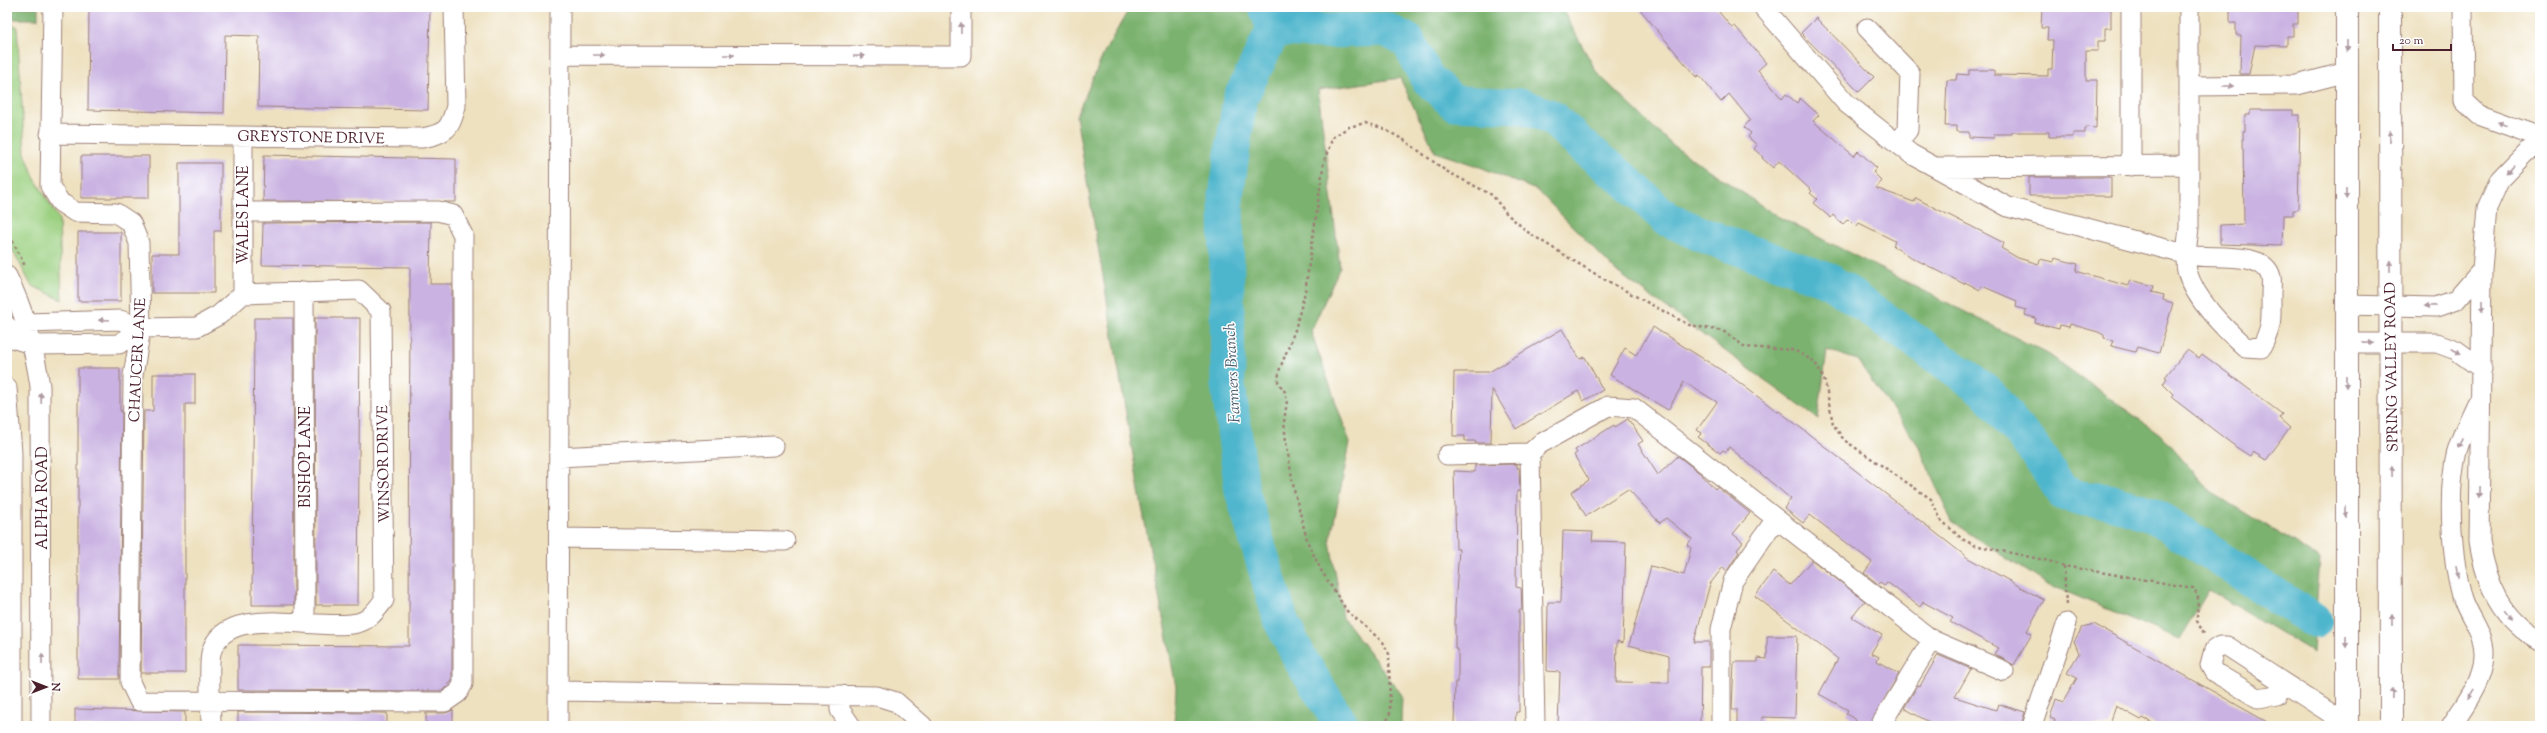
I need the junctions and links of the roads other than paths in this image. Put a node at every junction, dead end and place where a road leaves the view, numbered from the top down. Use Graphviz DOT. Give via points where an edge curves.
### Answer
graph roads {
  1 [pos="53,7"];
  2 [pos="454,7"];
  3 [pos="560,7"];
  4 [pos="961,7"];
  5 [pos="1763,7"];
  6 [pos="2131,7"];
  7 [pos="2189,7"];
  8 [pos="2347,7"];
  9 [pos="2390,7"];
  10 [pos="2463,7"];
  11 [pos="1867,28"];
  12 [pos="560,55"];
  13 [pos="2347,72"];
  14 [pos="2188,86"];
  15 [pos="50,134"];
  16 [pos="243,136"];
  17 [pos="2540,137"];
  18 [pos="1897,143"];
  19 [pos="2540,145"];
  20 [pos="2130,166"];
  21 [pos="2188,166"];
  22 [pos="1935,167"];
  23 [pos="244,212"];
  24 [pos="2188,256"];
  25 [pos="2482,270"];
  26 [pos="7,276"];
  27 [pos="304,291"];
  28 [pos="243,294"];
  29 [pos="2346,305"];
  30 [pos="2390,306"];
  31 [pos="28,323"];
  32 [pos="7,326"];
  33 [pos="141,328"];
  34 [pos="2390,342"];
  35 [pos="2346,343"];
  36 [pos="34,345"];
  37 [pos="2482,369"];
  38 [pos="7,388"];
  39 [pos="2481,394"];
  40 [pos="774,446"];
  41 [pos="1530,453"];
  42 [pos="559,456"];
  43 [pos="1447,456"];
  44 [pos="1775,520"];
  45 [pos="559,538"];
  46 [pos="785,541"];
  47 [pos="305,623"];
  48 [pos="2067,623"];
  49 [pos="1932,640"];
  50 [pos="2540,641"];
  51 [pos="2004,671"];
  52 [pos="2284,683"];
  53 [pos="558,691"];
  54 [pos="840,695"];
  55 [pos="211,700"];
  56 [pos="2347,725"];
  57 [pos="12,726"];
  58 [pos="42,726"];
  59 [pos="211,726"];
  60 [pos="558,726"];
  61 [pos="851,726"];
  62 [pos="923,726"];
  63 [pos="1535,726"];
  64 [pos="1721,726"];
  65 [pos="1880,726"];
  66 [pos="2032,726"];
  67 [pos="2391,726"];
  68 [pos="2451,726"];
  1 -- 15 [label="street, CHAUCER LANE"];
  2 -- 16 [label="street, GREYSTONE DRIVE" via="456,106 452,121 441,134 422,138"];
  3 -- 12 [label="street"];
  12 -- 4 [label="street, one-way" via="961,56"];
  5 -- 18 [label="street" via="1846,103"];
  6 -- 20 [label="street"];
  7 -- 14 [label="street"];
  8 -- 13 [label="main road, one-way"];
  30 -- 9 [label="main road, SPRING VALLEY ROAD, one-way"];
  17 -- 10 [label="street, one-way" via="2479,115 2464,101"];
  11 -- 18 [label="street" via="1910,73 1908,130"];
  12 -- 42 [label="street"];
  14 -- 13 [label="street, one-way" via="2297,86"];
  13 -- 29 [label="main road, one-way"];
  14 -- 21 [label="street"];
  15 -- 16 [label="street, GREYSTONE DRIVE"];
  15 -- 33 [label="street, CHAUCER LANE" via="50,186 60,202 75,212 116,213 131,223 139,243"];
  16 -- 23 [label="street, WALES LANE"];
  18 -- 22 [label="street"];
  19 -- 25 [label="street, one-way" via="2526,152 2492,193 2485,220"];
  20 -- 21 [label="street"];
  20 -- 22 [label="street"];
  21 -- 24 [label="street"];
  22 -- 24 [label="street" via="2008,206"];
  23 -- 28 [label="street, WALES LANE"];
  23 -- 55 [label="street" via="438,211 453,215 463,236 463,684 458,693 445,702"];
  24 -- 24 [label="street" via="2187,271 2206,308 2245,347 2261,348 2271,329 2271,276 2263,264 2246,257"];
  25 -- 30 [label="street, one-way" via="2456,300 2436,306"];
  25 -- 37 [label="street, one-way"];
  26 -- 31 [label="street, ALPHA ROAD"];
  27 -- 28 [label="street"];
  27 -- 47 [label="street, BISHOP LANE"];
  27 -- 47 [label="street, WINSOR DRIVE" via="359,290 382,311 384,600 374,613 358,623"];
  28 -- 33 [label="street" via="219,315 197,327"];
  29 -- 30 [label="street"];
  29 -- 35 [label="main road"];
  30 -- 34 [label="main road, SPRING VALLEY ROAD"];
  33 -- 31 [label="street, one-way" via="120,320"];
  31 -- 36 [label="street, ALPHA ROAD"];
  32 -- 36 [label="street" via="15,339"];
  33 -- 36 [label="street" via="119,344"];
  33 -- 55 [label="street, CHAUCER LANE" via="133,376 130,682 139,701"];
  35 -- 34 [label="street, one-way"];
  34 -- 37 [label="street, one-way" via="2437,343 2456,350"];
  67 -- 34 [label="main road, SPRING VALLEY ROAD, one-way"];
  35 -- 56 [label="main road, one-way"];
  58 -- 36 [label="street, ALPHA ROAD, one-way" via="42,419"];
  37 -- 39 [label="street"];
  38 -- 57 [label="street, ALPHA ROAD" via="12,453"];
  39 -- 50 [label="street, one-way" via="2479,542 2484,571 2500,605 2522,631"];
  39 -- 68 [label="street, one-way" via="2463,435 2455,462 2453,531 2460,586 2464,601 2481,636 2484,655 2479,679"];
  40 -- 42 [label="street"];
  41 -- 43 [label="street"];
  41 -- 44 [label="street" via="1540,444 1608,406 1634,408"];
  41 -- 63 [label="street"];
  42 -- 45 [label="street"];
  44 -- 49 [label="street"];
  44 -- 64 [label="street" via="1733,581 1721,629"];
  45 -- 46 [label="street"];
  45 -- 53 [label="street"];
  47 -- 55 [label="street" via="249,622 222,634 211,652"];
  48 -- 66 [label="street"];
  49 -- 51 [label="street"];
  49 -- 65 [label="street"];
  52 -- 56 [label="street"];
  53 -- 54 [label="street"];
  53 -- 60 [label="street"];
  54 -- 61 [label="street" via="840,710"];
  54 -- 62 [label="street" via="877,696 896,702"];
  55 -- 59 [label="street"];
}
